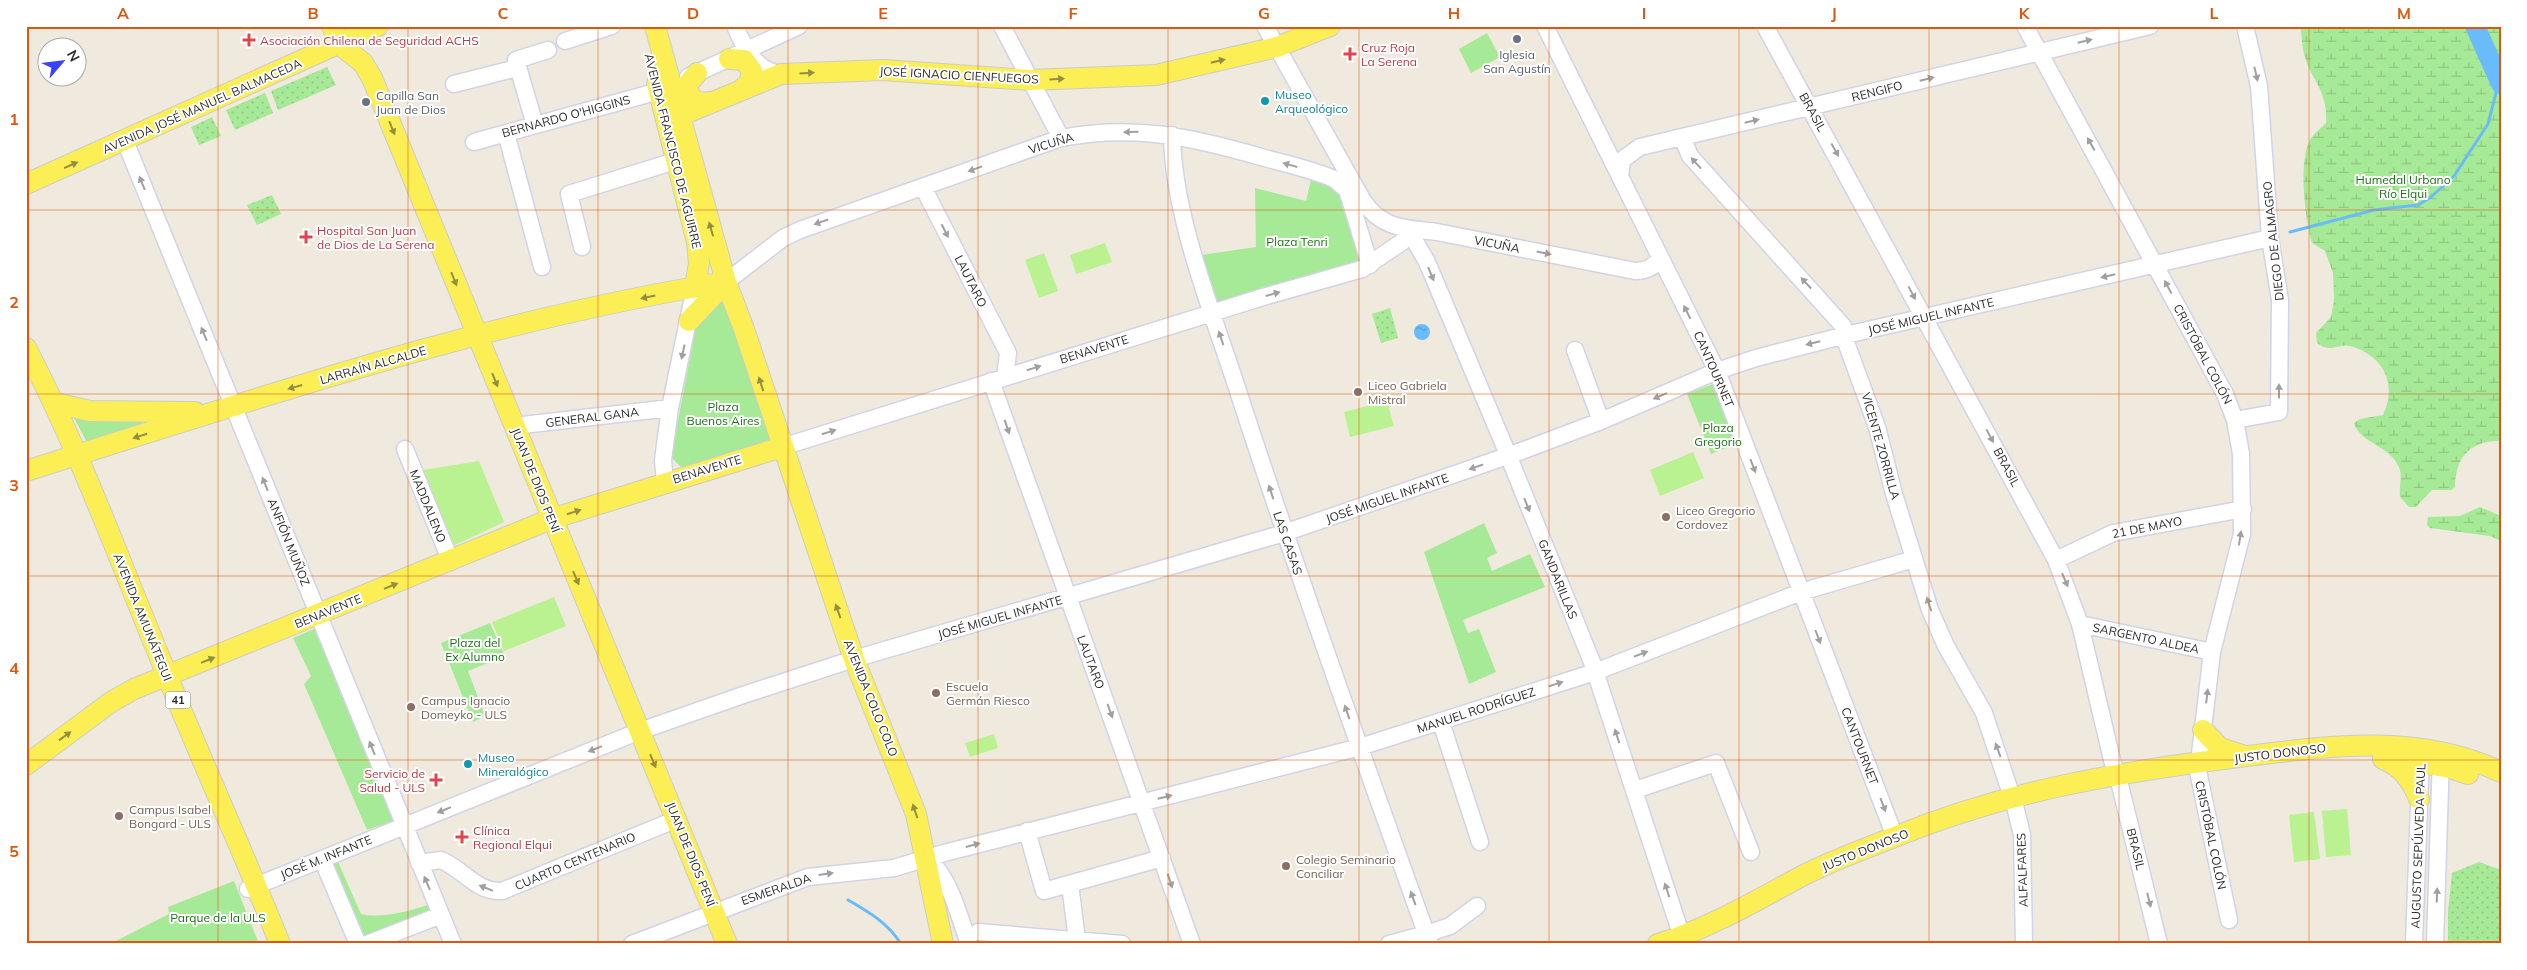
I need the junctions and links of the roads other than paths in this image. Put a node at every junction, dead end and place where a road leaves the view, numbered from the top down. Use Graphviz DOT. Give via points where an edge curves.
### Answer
graph roads {
  1 [pos="332,26"];
  2 [pos="378,26"];
  3 [pos="612,26"];
  4 [pos="641,26"];
  5 [pos="655,26"];
  6 [pos="736,26"];
  7 [pos="799,26"];
  8 [pos="1002,26"];
  9 [pos="1265,26"];
  10 [pos="1330,26"];
  11 [pos="1545,26"];
  12 [pos="1765,26"];
  13 [pos="2026,26"];
  14 [pos="2150,26"];
  15 [pos="2245,26"];
  16 [pos="565,41"];
  17 [pos="340,45"];
  18 [pos="1277,47"];
  19 [pos="548,50"];
  20 [pos="2040,52"];
  21 [pos="738,54"];
  22 [pos="517,68"];
  23 [pos="698,73"];
  24 [pos="781,74"];
  25 [pos="1030,80"];
  26 [pos="454,84"];
  27 [pos="742,88"];
  28 [pos="664,93"];
  29 [pos="710,102"];
  30 [pos="1811,107"];
  31 [pos="679,116"];
  32 [pos="535,125"];
  33 [pos="506,133"];
  34 [pos="1172,134"];
  35 [pos="1682,137"];
  36 [pos="1061,138"];
  37 [pos="125,141"];
  38 [pos="474,142"];
  39 [pos="1338,158"];
  40 [pos="676,161"];
  41 [pos="1322,174"];
  42 [pos="1620,176"];
  43 [pos="26,184"];
  44 [pos="923,187"];
  45 [pos="1410,231"];
  46 [pos="2270,238"];
  47 [pos="582,247"];
  48 [pos="1660,257"];
  49 [pos="1370,264"];
  50 [pos="2156,265"];
  51 [pos="542,267"];
  52 [pos="726,282"];
  53 [pos="695,287"];
  54 [pos="1212,313"];
  55 [pos="1926,318"];
  56 [pos="689,321"];
  57 [pos="476,334"];
  58 [pos="1846,335"];
  59 [pos="26,348"];
  60 [pos="1575,350"];
  61 [pos="1717,371"];
  62 [pos="26,375"];
  63 [pos="998,379"];
  64 [pos="55,403"];
  65 [pos="233,406"];
  66 [pos="670,408"];
  67 [pos="212,412"];
  68 [pos="2235,420"];
  69 [pos="1601,421"];
  70 [pos="514,426"];
  71 [pos="782,447"];
  72 [pos="405,450"];
  73 [pos="1508,456"];
  74 [pos="72,457"];
  75 [pos="26,471"];
  76 [pos="665,482"];
  77 [pos="2243,509"];
  78 [pos="551,519"];
  79 [pos="1284,533"];
  80 [pos="1914,559"];
  81 [pos="2056,560"];
  82 [pos="451,562"];
  83 [pos="1801,592"];
  84 [pos="1066,597"];
  85 [pos="318,615"];
  86 [pos="2080,624"];
  87 [pos="2212,652"];
  88 [pos="854,659"];
  89 [pos="1595,672"];
  90 [pos="162,679"];
  91 [pos="1441,722"];
  92 [pos="2203,730"];
  93 [pos="640,731"];
  94 [pos="1360,748"];
  95 [pos="2254,755"];
  96 [pos="2421,755"];
  97 [pos="2376,756"];
  98 [pos="2441,759"];
  99 [pos="26,765"];
  100 [pos="2199,766"];
  101 [pos="2501,772"];
  102 [pos="2118,780"];
  103 [pos="2501,786"];
  104 [pos="1635,790"];
  105 [pos="2012,797"];
  106 [pos="2419,798"];
  107 [pos="1143,802"];
  108 [pos="677,819"];
  109 [pos="404,826"];
  110 [pos="1027,831"];
  111 [pos="1895,837"];
  112 [pos="1480,842"];
  113 [pos="1751,852"];
  114 [pos="1162,858"];
  115 [pos="322,859"];
  116 [pos="926,859"];
  117 [pos="419,863"];
  118 [pos="2417,864"];
  119 [pos="2438,865"];
  120 [pos="1070,884"];
  121 [pos="252,887"];
  122 [pos="1477,906"];
  123 [pos="714,911"];
  124 [pos="441,915"];
  125 [pos="2229,920"];
  126 [pos="1682,937"];
  127 [pos="974,938"];
  128 [pos="1428,939"];
  129 [pos="1076,940"];
  130 [pos="375,942"];
  131 [pos="270,944"];
  132 [pos="280,944"];
  133 [pos="358,944"];
  134 [pos="453,944"];
  135 [pos="632,944"];
  136 [pos="727,944"];
  137 [pos="943,944"];
  138 [pos="1122,944"];
  139 [pos="1192,944"];
  140 [pos="1389,944"];
  141 [pos="1658,944"];
  142 [pos="2024,944"];
  143 [pos="2159,944"];
  144 [pos="2414,944"];
  145 [pos="2435,944"];
  1 -- 17 [label="main road, JUAN DE DIOS PENÍ"];
  2 -- 17 [label="main road, AVENIDA JOSÉ MANUEL BALMACEDA"];
  3 -- 16 [label="street"];
  4 -- 28 [label="main road, AVENIDA FRANCISCO DE AGUIRRE"];
  5 -- 28 [label="main road, AVENIDA FRANCISCO DE AGUIRRE"];
  6 -- 21 [label="street"];
  7 -- 21 [label="street, BERNARDO O'HIGGINS"];
  8 -- 25 [label="street"];
  9 -- 18 [label="street, VICUÑA"];
  10 -- 18 [label="main road, JOSÉ IGNACIO CIENFUEGOS"];
  11 -- 42 [label="street, CANTOURNET"];
  12 -- 30 [label="street, BRASIL"];
  13 -- 20 [label="street, CRISTÓBAL COLÓN"];
  20 -- 14 [label="street, RENGIFO, one-way"];
  15 -- 46 [label="street, DIEGO DE ALMAGRO, one-way" via="2259,86"];
  17 -- 37 [label="main road, AVENIDA JOSÉ MANUEL BALMACEDA"];
  17 -- 57 [label="main road, JUAN DE DIOS PENÍ, one-way" via="368,70"];
  25 -- 18 [label="main road, JOSÉ IGNACIO CIENFUEGOS, one-way" via="1156,75"];
  18 -- 39 [label="street, VICUÑA"];
  19 -- 22 [label="street" via="518,58 515,62"];
  30 -- 20 [label="street, RENGIFO, one-way"];
  50 -- 20 [label="street, CRISTÓBAL COLÓN, one-way"];
  21 -- 23 [label="street, BERNARDO O'HIGGINS"];
  21 -- 24 [label="street" via="762,68"];
  21 -- 27 [label="main road" via="752,71 752,78"];
  22 -- 26 [label="street"];
  22 -- 32 [label="street"];
  23 -- 28 [label="street, BERNARDO O'HIGGINS"];
  23 -- 29 [label="main road" via="688,84 688,90 696,102"];
  24 -- 25 [label="main road, JOSÉ IGNACIO CIENFUEGOS, one-way" via="890,71"];
  24 -- 27 [label="main road, JOSÉ IGNACIO CIENFUEGOS"];
  25 -- 36 [label="street"];
  27 -- 29 [label="main road, JOSÉ IGNACIO CIENFUEGOS"];
  28 -- 31 [label="main road"];
  28 -- 32 [label="street, BERNARDO O'HIGGINS"];
  28 -- 40 [label="main road, AVENIDA FRANCISCO DE AGUIRRE"];
  29 -- 31 [label="main road, JOSÉ IGNACIO CIENFUEGOS"];
  35 -- 30 [label="street, RENGIFO, one-way"];
  30 -- 55 [label="street, BRASIL, one-way"];
  52 -- 31 [label="main road, AVENIDA FRANCISCO DE AGUIRRE, one-way"];
  32 -- 33 [label="street, BERNARDO O'HIGGINS"];
  33 -- 38 [label="street, BERNARDO O'HIGGINS"];
  33 -- 51 [label="street"];
  34 -- 36 [label="street, VICUÑA, one-way" via="1093,133"];
  41 -- 34 [label="street, VICUÑA, one-way"];
  34 -- 54 [label="street, LAS CASAS" via="1174,172"];
  35 -- 42 [label="street, RENGIFO" via="1632,150 1622,160"];
  58 -- 35 [label="street, VICENTE ZORRILLA, one-way" via="1838,317 1690,156"];
  36 -- 44 [label="street, VICUÑA, one-way"];
  43 -- 37 [label="main road, AVENIDA JOSÉ MANUEL BALMACEDA, one-way"];
  65 -- 37 [label="street, ANFIÓN MUÑOZ, one-way"];
  39 -- 41 [label="street" via="1338,165 1333,171"];
  39 -- 45 [label="street, VICUÑA" via="1370,211"];
  40 -- 47 [label="street" via="569,194"];
  40 -- 53 [label="main road, AVENIDA FRANCISCO DE AGUIRRE" via="698,252"];
  41 -- 49 [label="street, VICUÑA" via="1342,184 1346,190"];
  42 -- 48 [label="street, CANTOURNET"];
  44 -- 52 [label="street, VICUÑA, one-way" via="790,234"];
  44 -- 63 [label="street, LAUTARO, one-way" via="1008,353"];
  45 -- 48 [label="street, VICUÑA, one-way" via="1437,232 1635,271 1648,269"];
  45 -- 49 [label="street, BENAVENTE" via="1402,242"];
  45 -- 73 [label="street, GANDARILLAS, one-way"];
  46 -- 50 [label="street, JOSÉ MIGUEL INFANTE"];
  68 -- 46 [label="street, DIEGO DE ALMAGRO, one-way" via="2279,412 2280,300"];
  61 -- 48 [label="street, CANTOURNET, one-way"];
  54 -- 49 [label="street, BENAVENTE, one-way"];
  50 -- 55 [label="street, JOSÉ MIGUEL INFANTE, one-way"];
  68 -- 50 [label="street, CRISTÓBAL COLÓN, one-way" via="2225,394"];
  52 -- 53 [label="main road, LARRAÍN ALCALDE"];
  52 -- 56 [label="main road"];
  71 -- 52 [label="main road, AVENIDA FRANCISCO DE AGUIRRE, one-way"];
  53 -- 56 [label="street, AVENIDA FRANCISCO DE AGUIRRE"];
  53 -- 57 [label="main road, LARRAÍN ALCALDE, one-way"];
  63 -- 54 [label="street, BENAVENTE, one-way"];
  79 -- 54 [label="street, LAS CASAS, one-way"];
  55 -- 58 [label="street, JOSÉ MIGUEL INFANTE"];
  55 -- 81 [label="street, BRASIL, one-way"];
  56 -- 66 [label="street, AVENIDA FRANCISCO DE AGUIRRE, one-way"];
  57 -- 65 [label="main road, LARRAÍN ALCALDE, one-way"];
  57 -- 70 [label="main road, JUAN DE DIOS PENÍ, one-way"];
  58 -- 61 [label="street, JOSÉ MIGUEL INFANTE, one-way"];
  58 -- 80 [label="street, VICENTE ZORRILLA" via="1877,427"];
  59 -- 64 [label="main road, AVENIDA AMUNÁTEGUI / 41"];
  60 -- 69 [label="street"];
  61 -- 69 [label="street, JOSÉ MIGUEL INFANTE, one-way"];
  61 -- 83 [label="street, CANTOURNET, one-way"];
  62 -- 74 [label="main road, AVENIDA AMUNÁTEGUI / 41"];
  71 -- 63 [label="street, BENAVENTE, one-way"];
  63 -- 84 [label="street, LAUTARO, one-way"];
  64 -- 67 [label="main road" via="90,411"];
  64 -- 74 [label="main road, AVENIDA AMUNÁTEGUI / 41"];
  65 -- 67 [label="main road, LARRAÍN ALCALDE"];
  85 -- 65 [label="street, ANFIÓN MUÑOZ, one-way"];
  66 -- 70 [label="street, GENERAL GANA"];
  66 -- 76 [label="street, AVENIDA FRANCISCO DE AGUIRRE" via="663,460"];
  67 -- 74 [label="main road, LARRAÍN ALCALDE, one-way"];
  68 -- 77 [label="street, CRISTÓBAL COLÓN" via="2241,454"];
  69 -- 73 [label="street, JOSÉ MIGUEL INFANTE"];
  70 -- 78 [label="main road, JUAN DE DIOS PENÍ"];
  71 -- 76 [label="main road, BENAVENTE"];
  88 -- 71 [label="main road, AVENIDA COLO COLO, one-way"];
  72 -- 82 [label="street, MADDALENO"];
  73 -- 79 [label="street, JOSÉ MIGUEL INFANTE, one-way"];
  73 -- 89 [label="street, GANDARILLAS, one-way"];
  74 -- 75 [label="main road, LARRAÍN ALCALDE"];
  74 -- 90 [label="main road, AVENIDA AMUNÁTEGUI / 41" via="113,568"];
  78 -- 76 [label="main road, BENAVENTE, one-way"];
  77 -- 81 [label="street, 21 DE MAYO" via="2113,533"];
  87 -- 77 [label="street, CRISTÓBAL COLÓN, one-way" via="2242,534"];
  78 -- 82 [label="main road, BENAVENTE"];
  78 -- 93 [label="main road, JUAN DE DIOS PENÍ, one-way"];
  79 -- 84 [label="street, JOSÉ MIGUEL INFANTE"];
  94 -- 79 [label="street, LAS CASAS, one-way"];
  80 -- 83 [label="street, MANUEL RODRÍGUEZ"];
  105 -- 80 [label="street, VICENTE ZORRILLA, one-way" via="1984,713 1936,625"];
  81 -- 86 [label="street, BRASIL, one-way"];
  85 -- 82 [label="main road, BENAVENTE, one-way"];
  89 -- 83 [label="street, MANUEL RODRÍGUEZ, one-way"];
  83 -- 111 [label="street, CANTOURNET, one-way"];
  84 -- 88 [label="street, JOSÉ MIGUEL INFANTE"];
  84 -- 107 [label="street, LAUTARO, one-way"];
  90 -- 85 [label="main road, BENAVENTE, one-way"];
  109 -- 85 [label="street, ANFIÓN MUÑOZ, one-way"];
  86 -- 87 [label="street, SARGENTO ALDEA"];
  86 -- 102 [label="street, BRASIL"];
  92 -- 87 [label="street, CRISTÓBAL COLÓN, one-way"];
  88 -- 93 [label="street, JOSÉ MIGUEL INFANTE"];
  116 -- 88 [label="main road, AVENIDA COLO COLO, one-way" via="916,814"];
  91 -- 89 [label="street, MANUEL RODRÍGUEZ, one-way"];
  104 -- 89 [label="street, GANDARILLAS, one-way"];
  99 -- 90 [label="main road, BENAVENTE, one-way" via="111,702"];
  90 -- 121 [label="main road, AVENIDA AMUNÁTEGUI / 41"];
  91 -- 94 [label="street, MANUEL RODRÍGUEZ"];
  91 -- 112 [label="street"];
  92 -- 95 [label="main road" via="2214,743 2227,751"];
  92 -- 100 [label="street, CRISTÓBAL COLÓN"];
  93 -- 108 [label="main road, JUAN DE DIOS PENÍ, one-way"];
  93 -- 109 [label="street, JOSÉ MIGUEL INFANTE, one-way"];
  107 -- 94 [label="street, MANUEL RODRÍGUEZ, one-way"];
  128 -- 94 [label="street, LAS CASAS, one-way"];
  95 -- 96 [label="main road, JUSTO DONOSO" via="2364,744"];
  95 -- 100 [label="main road, JUSTO DONOSO"];
  96 -- 97 [label="main road, JUSTO DONOSO"];
  96 -- 98 [label="main road, JUSTO DONOSO"];
  96 -- 106 [label="street, AUGUSTO SEPÚLVEDA PAUL"];
  97 -- 100 [label="main road, JUSTO DONOSO" via="2335,755"];
  97 -- 106 [label="main road" via="2402,771"];
  98 -- 101 [label="main road, JUSTO DONOSO"];
  98 -- 103 [label="main road, JUSTO DONOSO"];
  98 -- 119 [label="street, AUGUSTO SEPÚLVEDA PAUL"];
  100 -- 102 [label="main road, JUSTO DONOSO"];
  100 -- 125 [label="street, CRISTÓBAL COLÓN"];
  102 -- 105 [label="main road, JUSTO DONOSO" via="2100,787 2057,785"];
  102 -- 143 [label="street, BRASIL, one-way"];
  104 -- 113 [label="street" via="1716,763"];
  126 -- 104 [label="street, GANDARILLAS, one-way"];
  105 -- 111 [label="main road, JUSTO DONOSO"];
  105 -- 142 [label="street, ALFALFARES" via="2022,835"];
  106 -- 118 [label="street, AUGUSTO SEPÚLVEDA PAUL"];
  107 -- 110 [label="street, MANUEL RODRÍGUEZ"];
  107 -- 114 [label="street, LAUTARO"];
  108 -- 117 [label="street, CUARTO CENTENARIO, one-way" via="502,891 482,888 441,860"];
  108 -- 123 [label="main road, JUAN DE DIOS PENÍ"];
  109 -- 115 [label="street, JOSÉ M. INFANTE"];
  109 -- 117 [label="street, ANFIÓN MUÑOZ"];
  116 -- 110 [label="street, MANUEL RODRÍGUEZ, one-way"];
  110 -- 120 [label="street" via="1044,891"];
  111 -- 126 [label="main road, JUSTO DONOSO" via="1805,874"];
  114 -- 120 [label="street"];
  114 -- 139 [label="street, LAUTARO, one-way"];
  115 -- 121 [label="street, JOSÉ M. INFANTE"];
  115 -- 133 [label="street"];
  123 -- 116 [label="street, ESMERALDA, one-way" via="808,877 887,870"];
  116 -- 127 [label="street" via="943,877"];
  116 -- 137 [label="main road, AVENIDA COLO COLO"];
  124 -- 117 [label="street, ANFIÓN MUÑOZ, one-way"];
  118 -- 119 [label="street"];
  118 -- 144 [label="street, AUGUSTO SEPÚLVEDA PAUL"];
  145 -- 119 [label="street, AUGUSTO SEPÚLVEDA PAUL, one-way"];
  120 -- 129 [label="street"];
  121 -- 131 [label="main road, AVENIDA AMUNÁTEGUI / 41"];
  121 -- 132 [label="main road, AVENIDA AMUNÁTEGUI / 41"];
  122 -- 128 [label="street"];
  123 -- 135 [label="street, ESMERALDA"];
  123 -- 136 [label="main road, JUAN DE DIOS PENÍ"];
  124 -- 130 [label="street"];
  124 -- 134 [label="street, ANFIÓN MUÑOZ"];
  126 -- 141 [label="main road, JUSTO DONOSO"];
  127 -- 129 [label="street"];
  128 -- 140 [label="street"];
  129 -- 138 [label="street"];
}
